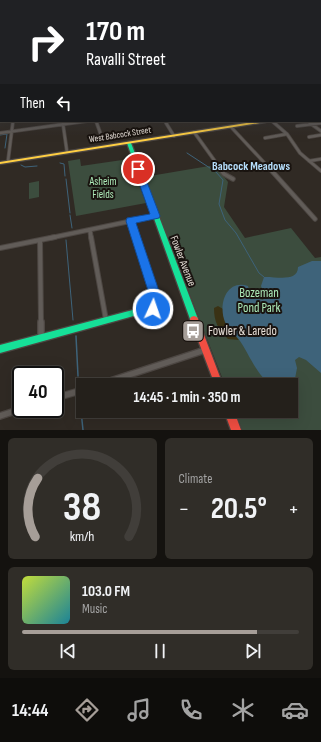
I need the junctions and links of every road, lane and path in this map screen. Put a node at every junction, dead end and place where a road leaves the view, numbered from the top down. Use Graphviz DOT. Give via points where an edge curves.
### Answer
graph roads {
  1 [pos="13,122"];
  2 [pos="46,122"];
  3 [pos="79,122"];
  4 [pos="96,122"];
  5 [pos="167,122"];
  6 [pos="252,122"];
  7 [pos="273,122"];
  8 [pos="309,122"];
  9 [pos="321,122"];
  10 [pos="63,124"];
  11 [pos="312,124"];
  12 [pos="297,126"];
  13 [pos="46,127"];
  14 [pos="231,127"];
  15 [pos="12,131"];
  16 [pos="321,131"];
  17 [pos="194,132"];
  18 [pos="0,133"];
  19 [pos="288,134"];
  20 [pos="101,135"];
  21 [pos="321,135"];
  22 [pos="174,136"];
  23 [pos="309,137"];
  24 [pos="265,138"];
  25 [pos="129,143"];
  26 [pos="67,152"];
  27 [pos="321,159"];
  28 [pos="8,161"];
  29 [pos="309,161"];
  30 [pos="0,163"];
  31 [pos="321,171"];
  32 [pos="233,179"];
  33 [pos="155,216"];
  34 [pos="315,219"];
  35 [pos="130,221"];
  36 [pos="90,230"];
  37 [pos="40,240"];
  38 [pos="0,248"];
  39 [pos="106,320"];
  40 [pos="41,338"];
  41 [pos="0,349"];
  42 [pos="207,350"];
  43 [pos="120,378"];
  44 [pos="217,378"];
  45 [pos="76,392"];
  46 [pos="64,395"];
  47 [pos="12,412"];
  48 [pos="0,416"];
  49 [pos="232,418"];
  50 [pos="236,430"];
  1 -- 15 [label="street"];
  2 -- 13 [label="street"];
  3 -- 10 [label="street"];
  4 -- 20 [label="street"];
  5 -- 22 [label="street"];
  6 -- 14 [label="street, West Babcock Street"];
  7 -- 19 [label="street"];
  8 -- 11 [label="street"];
  9 -- 11 [label="street"];
  10 -- 13 [label="street"];
  10 -- 26 [label="street"];
  11 -- 12 [label="street"];
  11 -- 16 [label="street"];
  13 -- 15 [label="street"];
  14 -- 17 [label="street, West Babcock Street"];
  14 -- 34 [label="street"];
  15 -- 18 [label="street"];
  15 -- 28 [label="street"];
  17 -- 22 [label="street, West Babcock Street"];
  17 -- 32 [label="street" via="224,174"];
  19 -- 24 [label="street"];
  19 -- 29 [label="street" via="296,148"];
  21 -- 23 [label="street"];
  22 -- 25 [label="street, West Babcock Street"];
  25 -- 26 [label="street, West Babcock Street"];
  25 -- 33 [label="street, Fowler Avenue"];
  26 -- 28 [label="street, West Babcock Street"];
  27 -- 29 [label="street"];
  28 -- 30 [label="street, West Babcock Street"];
  29 -- 31 [label="street"];
  33 -- 35 [label="street"];
  33 -- 42 [label="street, Fowler Avenue"];
  35 -- 36 [label="street"];
  35 -- 39 [label="street" via="157,304 153,309"];
  36 -- 37 [label="street"];
  36 -- 39 [label="street"];
  37 -- 38 [label="street"];
  37 -- 40 [label="street"];
  39 -- 40 [label="street"];
  40 -- 41 [label="street"];
  42 -- 43 [label="street"];
  42 -- 44 [label="street, Fowler Avenue"];
  45 -- 46 [label="street"];
  47 -- 48 [label="street"];
  49 -- 50 [label="street"];
}
